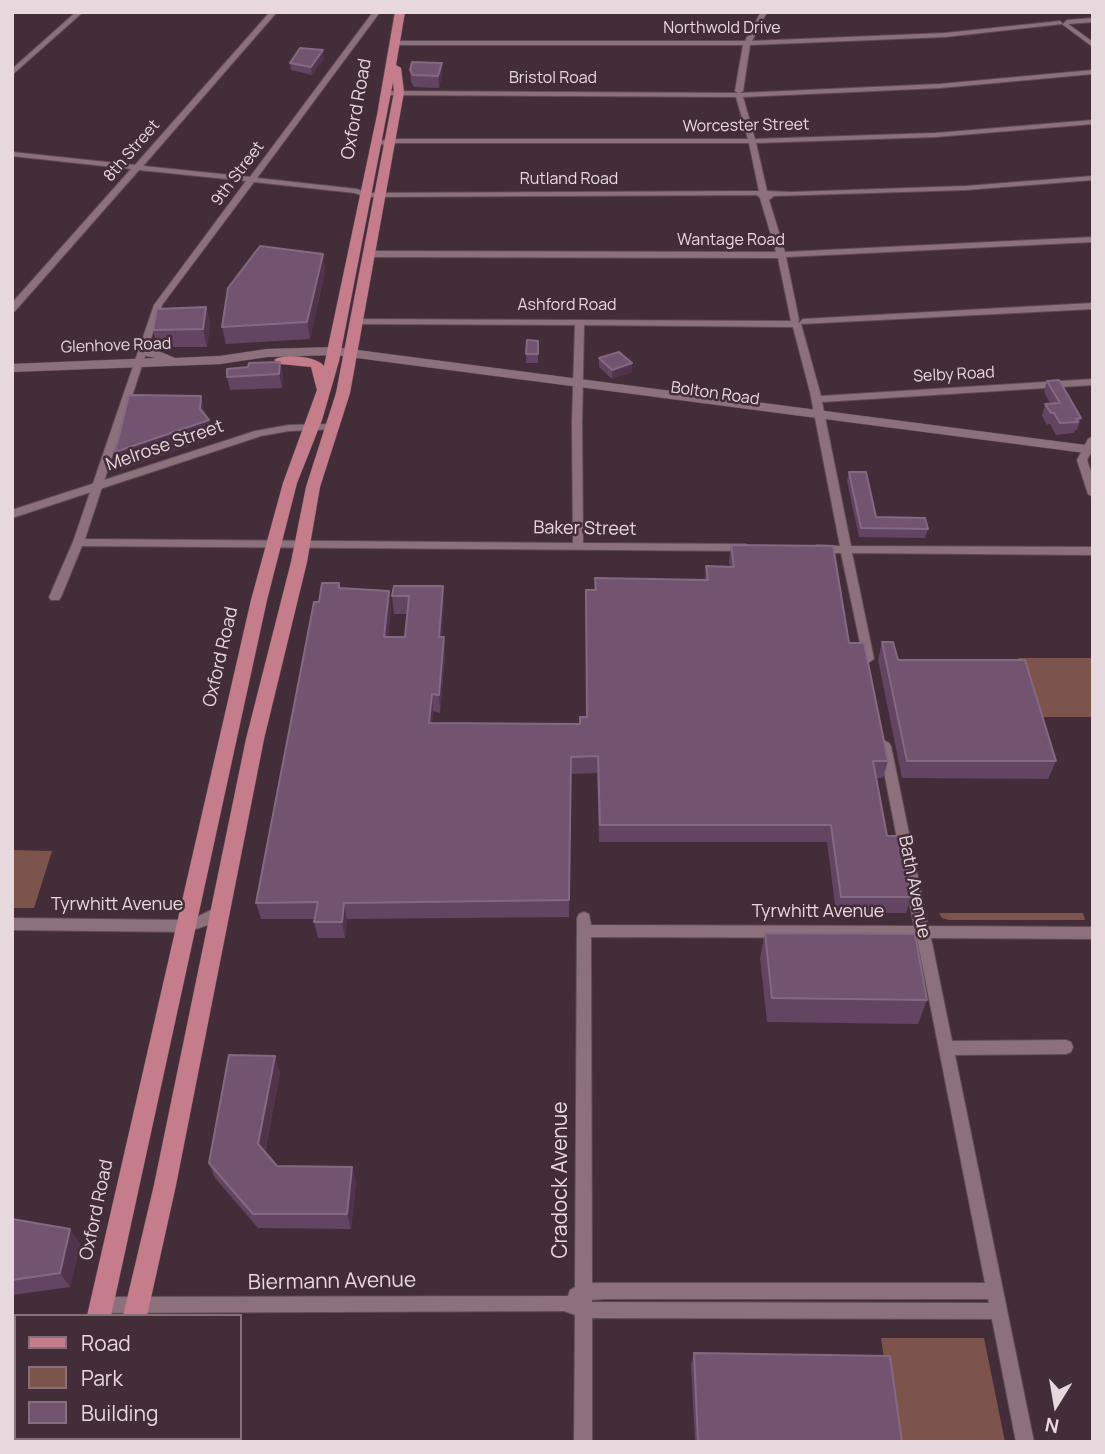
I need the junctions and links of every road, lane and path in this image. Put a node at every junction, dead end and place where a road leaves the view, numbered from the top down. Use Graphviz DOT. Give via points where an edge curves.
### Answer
graph roads {
  1 [pos="80,12"];
  2 [pos="274,12"];
  3 [pos="377,12"];
  4 [pos="400,12"];
  5 [pos="406,12"];
  6 [pos="764,12"];
  7 [pos="1093,20"];
  8 [pos="1064,22"];
  9 [pos="397,43"];
  10 [pos="747,44"];
  11 [pos="1093,45"];
  12 [pos="1093,72"];
  13 [pos="12,73"];
  14 [pos="399,92"];
  15 [pos="386,93"];
  16 [pos="741,93"];
  17 [pos="1093,122"];
  18 [pos="377,141"];
  19 [pos="393,141"];
  20 [pos="753,141"];
  21 [pos="12,154"];
  22 [pos="137,167"];
  23 [pos="1093,178"];
  24 [pos="251,180"];
  25 [pos="363,192"];
  26 [pos="386,193"];
  27 [pos="767,195"];
  28 [pos="1093,239"];
  29 [pos="370,254"];
  30 [pos="782,255"];
  31 [pos="1093,306"];
  32 [pos="12,309"];
  33 [pos="358,321"];
  34 [pos="580,322"];
  35 [pos="798,322"];
  36 [pos="821,322"];
  37 [pos="778,323"];
  38 [pos="144,343"];
  39 [pos="333,356"];
  40 [pos="349,357"];
  41 [pos="220,360"];
  42 [pos="281,360"];
  43 [pos="194,361"];
  44 [pos="138,362"];
  45 [pos="12,368"];
  46 [pos="1093,382"];
  47 [pos="578,387"];
  48 [pos="322,394"];
  49 [pos="816,399"];
  50 [pos="819,420"];
  51 [pos="312,427"];
  52 [pos="333,427"];
  53 [pos="1089,452"];
  54 [pos="96,488"];
  55 [pos="1093,494"];
  56 [pos="12,514"];
  57 [pos="78,541"];
  58 [pos="302,544"];
  59 [pos="274,545"];
  60 [pos="578,546"];
  61 [pos="765,548"];
  62 [pos="803,549"];
  63 [pos="846,550"];
  64 [pos="1093,551"];
  65 [pos="55,597"];
  66 [pos="869,668"];
  67 [pos="882,731"];
  68 [pos="219,912"];
  69 [pos="12,924"];
  70 [pos="585,924"];
  71 [pos="184,926"];
  72 [pos="922,932"];
  73 [pos="1093,933"];
  74 [pos="1066,1047"];
  75 [pos="946,1048"];
  76 [pos="774,1290"];
  77 [pos="994,1291"];
  78 [pos="583,1301"];
  79 [pos="777,1309"];
  80 [pos="100,1310"];
  81 [pos="136,1310"];
  82 [pos="999,1311"];
  83 [pos="583,1442"];
  84 [pos="1025,1442"];
  1 -- 13 [label="street"];
  2 -- 22 [label="street, 8th Street"];
  3 -- 24 [label="street, 9th Street"];
  4 -- 9 [label="main road, Oxford Road"];
  5 -- 9 [label="main road, Oxford Road"];
  6 -- 10 [label="street"];
  7 -- 8 [label="street, Northwold Drive"];
  8 -- 10 [label="street, Northwold Drive" via="919,37"];
  8 -- 11 [label="street"];
  9 -- 10 [label="street, Northwold Drive"];
  9 -- 14 [label="main road, Oxford Road"];
  9 -- 15 [label="main road, Oxford Road"];
  10 -- 16 [label="street"];
  12 -- 16 [label="street, Bristol Road" via="940,86"];
  14 -- 15 [label="street, Bristol Road"];
  14 -- 16 [label="street, Bristol Road"];
  14 -- 19 [label="main road, Oxford Road"];
  15 -- 18 [label="main road, Oxford Road"];
  16 -- 20 [label="street"];
  17 -- 20 [label="street, Worcester Street" via="936,135"];
  18 -- 19 [label="street"];
  18 -- 25 [label="main road, Oxford Road"];
  19 -- 20 [label="street, Worcester Street"];
  19 -- 26 [label="main road, Oxford Road"];
  20 -- 27 [label="street"];
  21 -- 22 [label="street, Rutland Road"];
  22 -- 24 [label="street, Rutland Road"];
  22 -- 32 [label="street, 8th Street"];
  23 -- 27 [label="street, Rutland Road"];
  24 -- 25 [label="street, Rutland Road"];
  24 -- 38 [label="street, 9th Street" via="158,306"];
  25 -- 26 [label="street, Rutland Road"];
  25 -- 39 [label="main road, Oxford Road"];
  26 -- 27 [label="street, Rutland Road"];
  26 -- 29 [label="main road, Oxford Road"];
  27 -- 30 [label="street"];
  28 -- 30 [label="street, Wantage Road"];
  29 -- 30 [label="street, Wantage Road"];
  29 -- 33 [label="main road, Oxford Road"];
  30 -- 35 [label="street"];
  31 -- 36 [label="street, Ashford Road"];
  33 -- 34 [label="street, Ashford Road"];
  33 -- 40 [label="main road, Oxford Road"];
  34 -- 37 [label="street, Ashford Road"];
  34 -- 47 [label="street"];
  35 -- 36 [label="street, Ashford Road"];
  35 -- 37 [label="street, Ashford Road"];
  35 -- 49 [label="street"];
  38 -- 43 [label="main road" via="155,355"];
  38 -- 44 [label="street, 9th Street"];
  39 -- 40 [label="main road, Bolton Road"];
  39 -- 41 [label="main road, Glenhove Road" via="267,353"];
  39 -- 42 [label="main road, Glenhove Road"];
  39 -- 48 [label="main road, Oxford Road"];
  40 -- 47 [label="main road, Bolton Road"];
  40 -- 52 [label="main road, Oxford Road"];
  41 -- 42 [label="main road, Glenhove Road"];
  41 -- 43 [label="main road, Glenhove Road"];
  42 -- 48 [label="main road" via="316,364"];
  43 -- 44 [label="main road, Glenhove Road"];
  44 -- 45 [label="main road, Glenhove Road"];
  44 -- 54 [label="street, 9th Street"];
  46 -- 49 [label="street, Selby Road"];
  47 -- 50 [label="main road, Bolton Road"];
  47 -- 60 [label="street"];
  48 -- 51 [label="main road, Oxford Road"];
  49 -- 50 [label="street"];
  50 -- 53 [label="main road, Bolton Road"];
  50 -- 63 [label="street"];
  51 -- 52 [label="street, Melrose Street"];
  51 -- 54 [label="street, Melrose Street" via="259,433"];
  51 -- 59 [label="main road, Oxford Road" via="290,483"];
  52 -- 58 [label="main road, Oxford Road" via="313,487"];
  53 -- 55 [label="street"];
  54 -- 56 [label="street, Melrose Street"];
  54 -- 57 [label="street, 9th Street"];
  57 -- 59 [label="street, Baker Street"];
  57 -- 65 [label="street, 9th Street"];
  58 -- 59 [label="street, Baker Street"];
  58 -- 60 [label="street, Baker Street"];
  58 -- 68 [label="main road, Oxford Road"];
  59 -- 71 [label="main road, Oxford Road"];
  60 -- 61 [label="street, Baker Street"];
  62 -- 63 [label="street"];
  63 -- 64 [label="street"];
  63 -- 66 [label="street"];
  67 -- 72 [label="street, Bath Avenue"];
  68 -- 71 [label="street, Tyrwhitt Avenue"];
  68 -- 81 [label="main road, Oxford Road"];
  69 -- 71 [label="street, Tyrwhitt Avenue"];
  70 -- 72 [label="street, Tyrwhitt Avenue"];
  70 -- 78 [label="street, Cradock Avenue"];
  71 -- 80 [label="main road, Oxford Road"];
  72 -- 73 [label="street, Tyrwhitt Avenue"];
  72 -- 75 [label="street, Bath Avenue"];
  74 -- 75 [label="street"];
  75 -- 77 [label="street, Bath Avenue"];
  76 -- 77 [label="street, Biermann Avenue"];
  76 -- 78 [label="street, Biermann Avenue"];
  76 -- 79 [label="street"];
  77 -- 82 [label="street, Bath Avenue"];
  78 -- 79 [label="street, Biermann Avenue"];
  78 -- 81 [label="street, Biermann Avenue"];
  78 -- 83 [label="street, Cradock Avenue"];
  79 -- 82 [label="street, Biermann Avenue"];
  80 -- 81 [label="street, Biermann Avenue"];
  82 -- 84 [label="street, Bath Avenue"];
}
